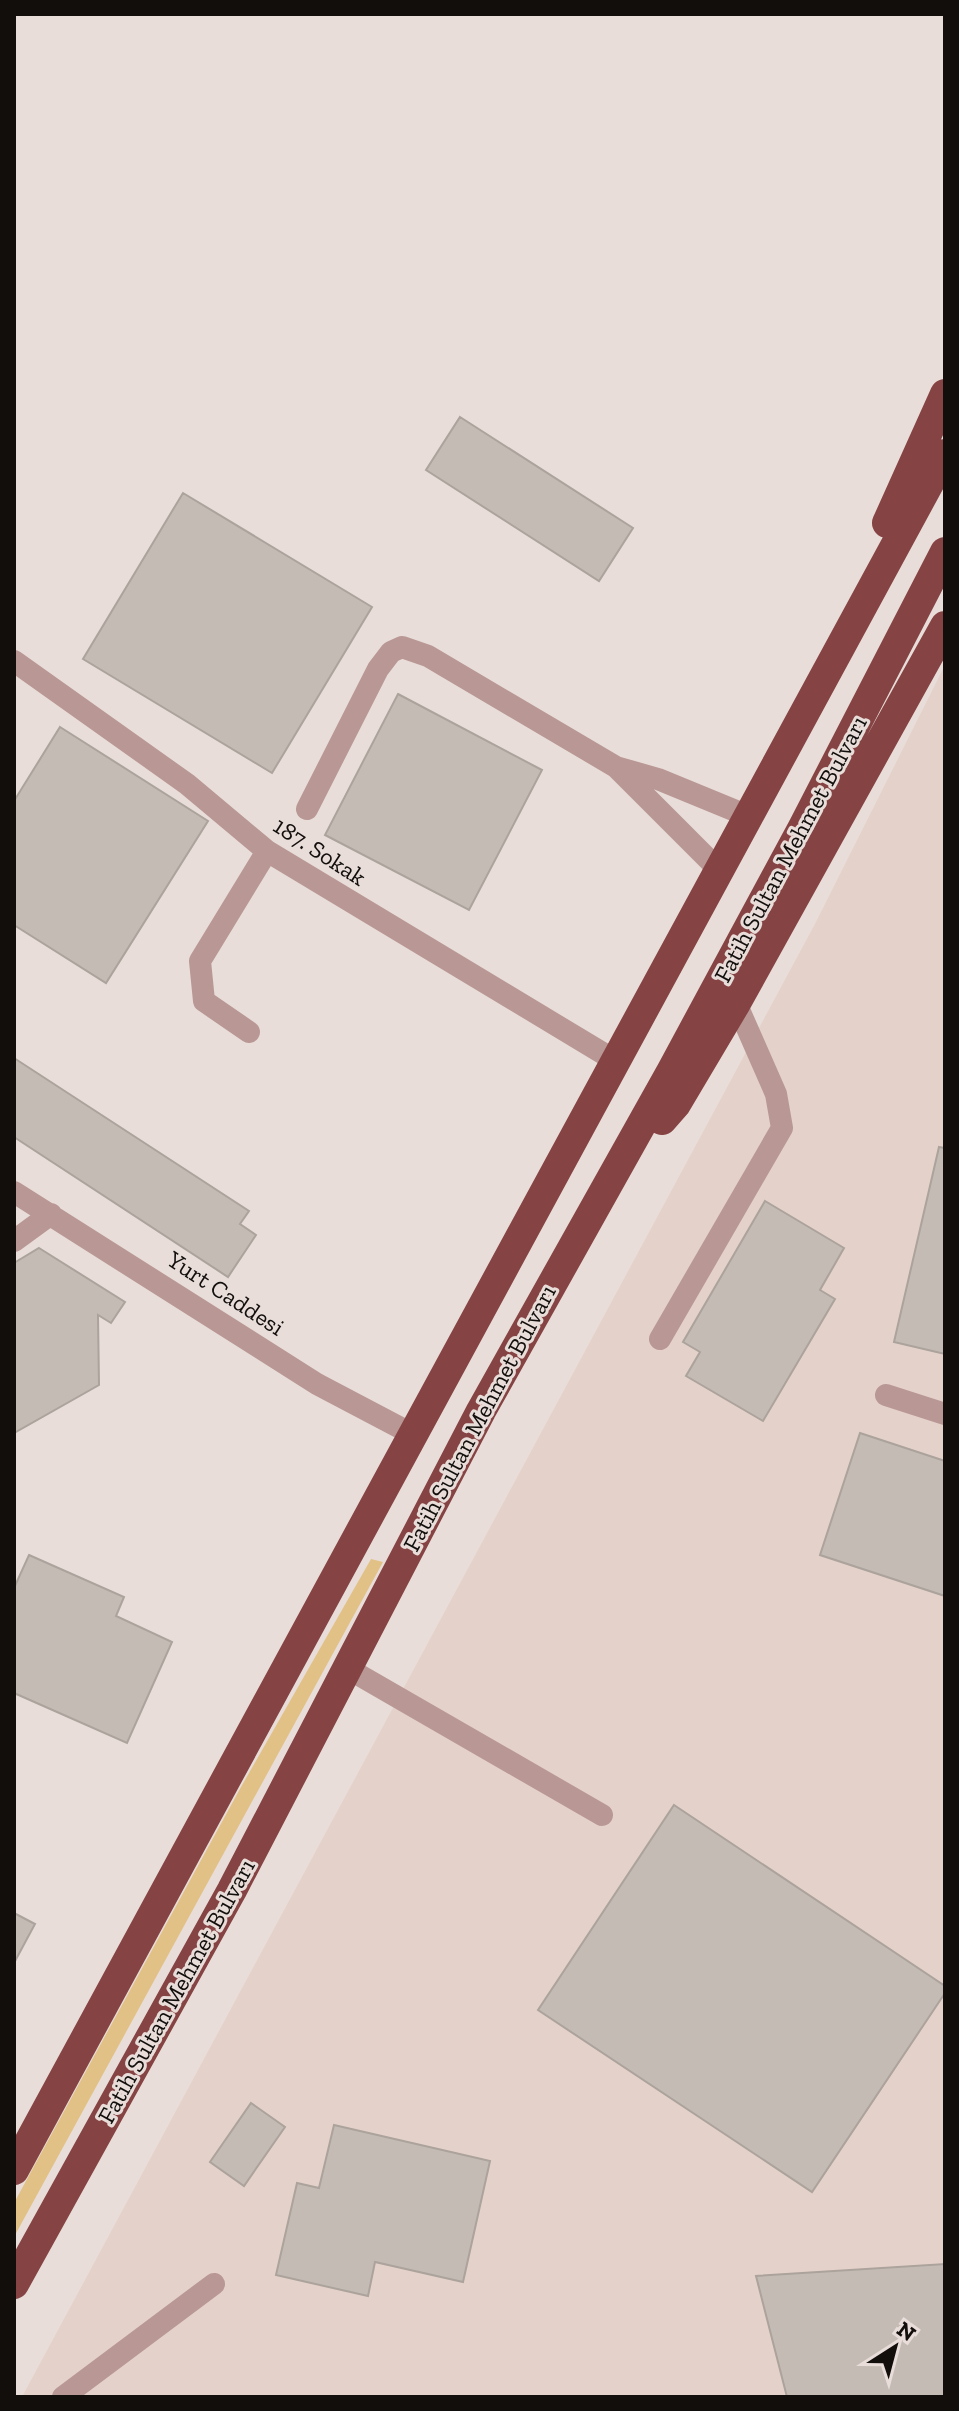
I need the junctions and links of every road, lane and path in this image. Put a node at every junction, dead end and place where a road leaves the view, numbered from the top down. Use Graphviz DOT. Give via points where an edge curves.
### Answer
graph roads {
  1 [pos="945,394"];
  2 [pos="945,454"];
  3 [pos="945,552"];
  4 [pos="945,626"];
  5 [pos="14,661"];
  6 [pos="794,734"];
  7 [pos="616,767"];
  8 [pos="307,809"];
  9 [pos="748,816"];
  10 [pos="267,851"];
  11 [pos="717,873"];
  12 [pos="736,1003"];
  13 [pos="249,1032"];
  14 [pos="614,1060"];
  15 [pos="611,1178"];
  16 [pos="14,1192"];
  17 [pos="51,1214"];
  18 [pos="14,1241"];
  19 [pos="660,1339"];
  20 [pos="886,1395"];
  21 [pos="945,1414"];
  22 [pos="412,1434"];
  23 [pos="347,1668"];
  24 [pos="602,1815"];
  25 [pos="14,2170"];
  26 [pos="14,2284"];
  27 [pos="214,2284"];
  28 [pos="63,2397"];
  1 -- 6 [label="highway"];
  2 -- 6 [label="highway, Fatih Sultan Mehmet Bulvarı"];
  3 -- 15 [label="highway, Fatih Sultan Mehmet Bulvarı" via="803,827"];
  4 -- 12 [label="highway"];
  5 -- 10 [label="street, 187. Sokak" via="187,784"];
  6 -- 9 [label="highway, Fatih Sultan Mehmet Bulvarı"];
  7 -- 8 [label="street" via="428,656 402,647 378,669"];
  7 -- 9 [label="street"];
  7 -- 11 [label="street"];
  9 -- 11 [label="highway, Fatih Sultan Mehmet Bulvarı"];
  10 -- 13 [label="street" via="200,961 204,1001"];
  10 -- 14 [label="street, 187. Sokak"];
  11 -- 14 [label="highway, Fatih Sultan Mehmet Bulvarı"];
  12 -- 15 [label="highway" via="676,1104"];
  12 -- 19 [label="street" via="776,1094 782,1128"];
  14 -- 22 [label="highway, Fatih Sultan Mehmet Bulvarı"];
  15 -- 23 [label="highway, Fatih Sultan Mehmet Bulvarı"];
  16 -- 17 [label="street, Yurt Caddesi"];
  17 -- 18 [label="street"];
  17 -- 22 [label="street, Yurt Caddesi" via="317,1384"];
  20 -- 21 [label="street"];
  22 -- 25 [label="highway, Fatih Sultan Mehmet Bulvarı"];
  23 -- 24 [label="street"];
  23 -- 26 [label="highway, Fatih Sultan Mehmet Bulvarı" via="232,1890"];
  27 -- 28 [label="street"];
}
